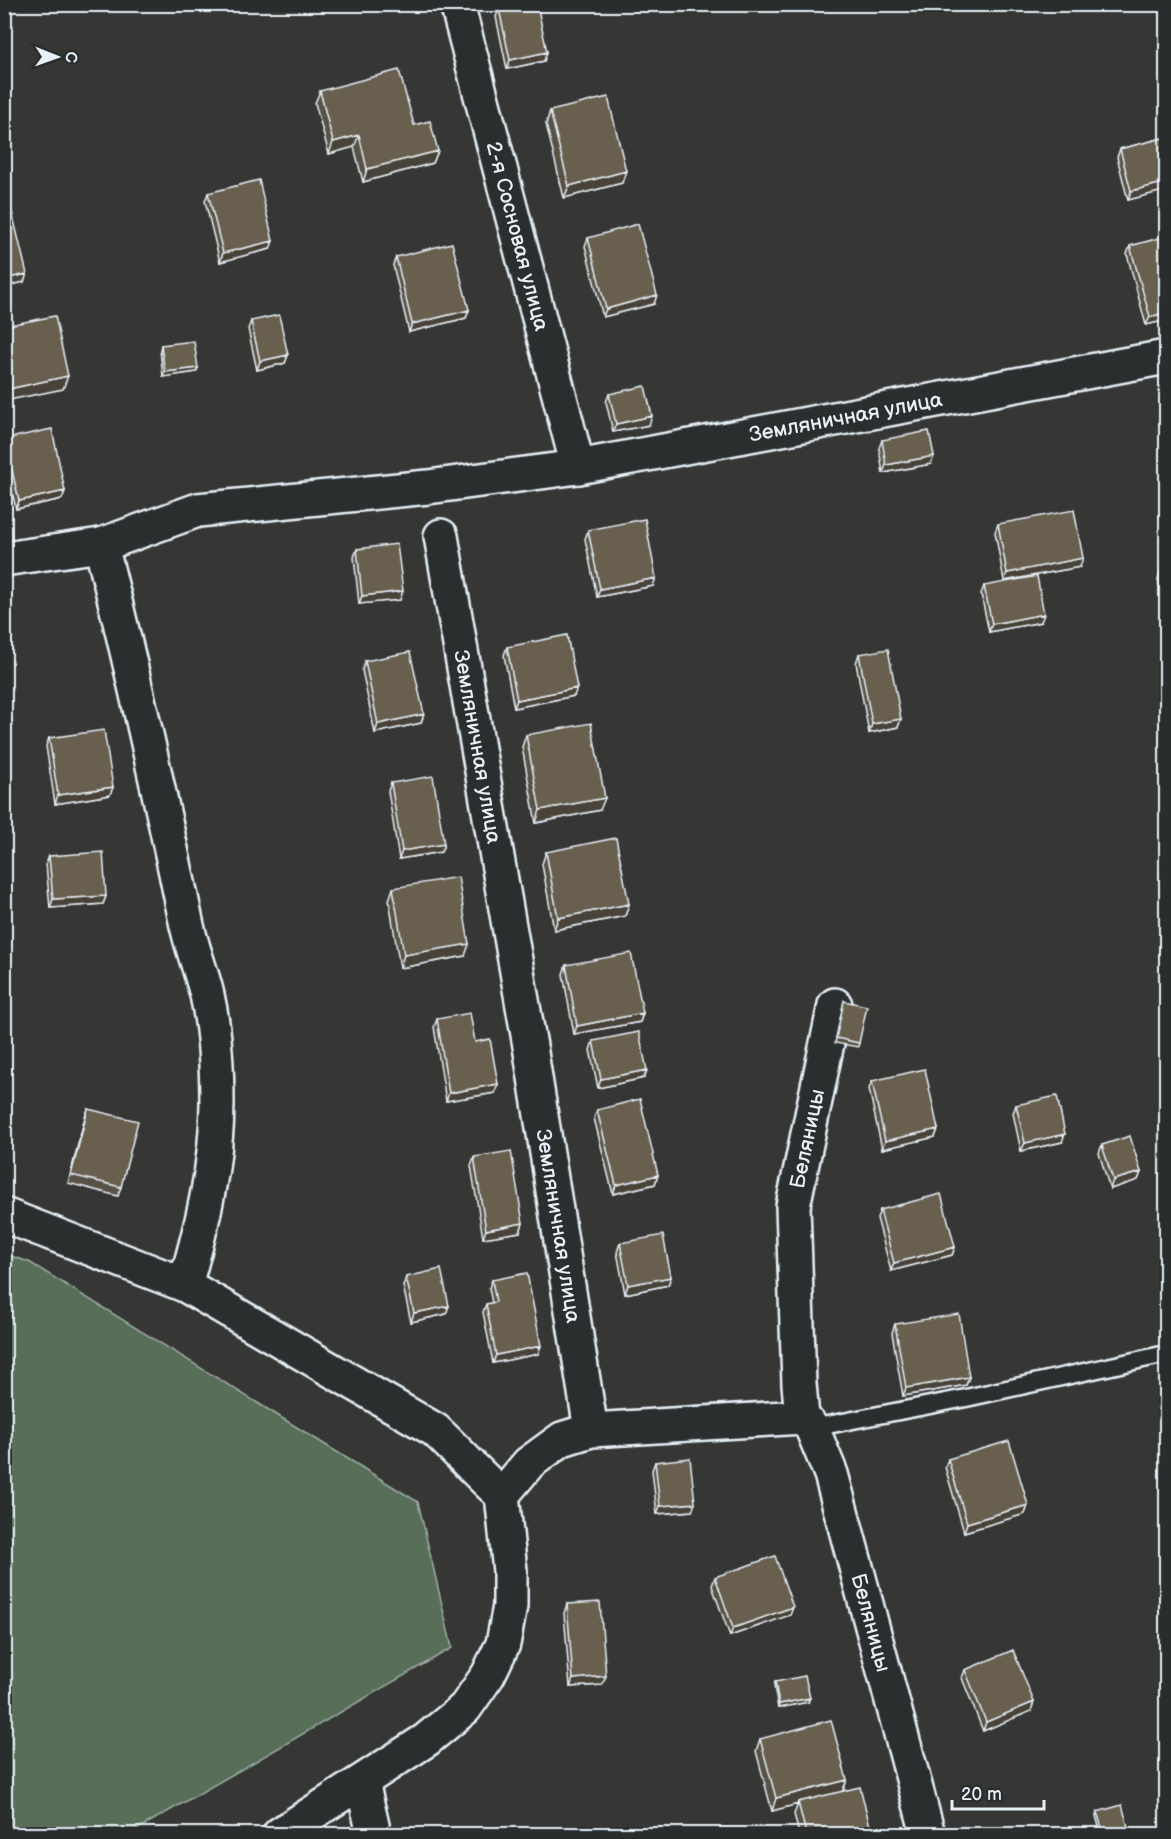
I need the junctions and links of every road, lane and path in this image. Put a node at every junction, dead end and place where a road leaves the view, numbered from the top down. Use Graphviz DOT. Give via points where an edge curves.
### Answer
graph roads {
  1 [pos="457,4"];
  2 [pos="1167,357"];
  3 [pos="578,467"];
  4 [pos="441,536"];
  5 [pos="101,545"];
  6 [pos="4,559"];
  7 [pos="835,1005"];
  8 [pos="4,1215"];
  9 [pos="185,1285"];
  10 [pos="1167,1354"];
  11 [pos="807,1423"];
  12 [pos="591,1430"];
  13 [pos="502,1495"];
  14 [pos="362,1782"];
  15 [pos="280,1834"];
  16 [pos="374,1834"];
  17 [pos="928,1834"];
  1 -- 3 [label="street, 2-я Сосновая улица"];
  2 -- 3 [label="street, Земляничная улица"];
  3 -- 5 [label="street, Земляничная улица" via="428,487 198,510"];
  4 -- 12 [label="street, Земляничная улица" via="530,1046"];
  5 -- 6 [label="street, Земляничная улица"];
  5 -- 9 [label="street" via="132,668 187,925 207,996 216,1058 215,1145 201,1232"];
  7 -- 11 [label="street, Беляницы" via="793,1206 799,1384"];
  8 -- 9 [label="street"];
  9 -- 13 [label="street" via="435,1431"];
  10 -- 11 [label="lane" via="966,1398"];
  11 -- 12 [label="street"];
  11 -- 17 [label="street, Беляницы" via="831,1474"];
  12 -- 13 [label="street" via="562,1439 529,1462"];
  13 -- 14 [label="street" via="510,1606 503,1644 488,1675 465,1708 426,1740"];
  14 -- 15 [label="street"];
  14 -- 16 [label="street"];
}
